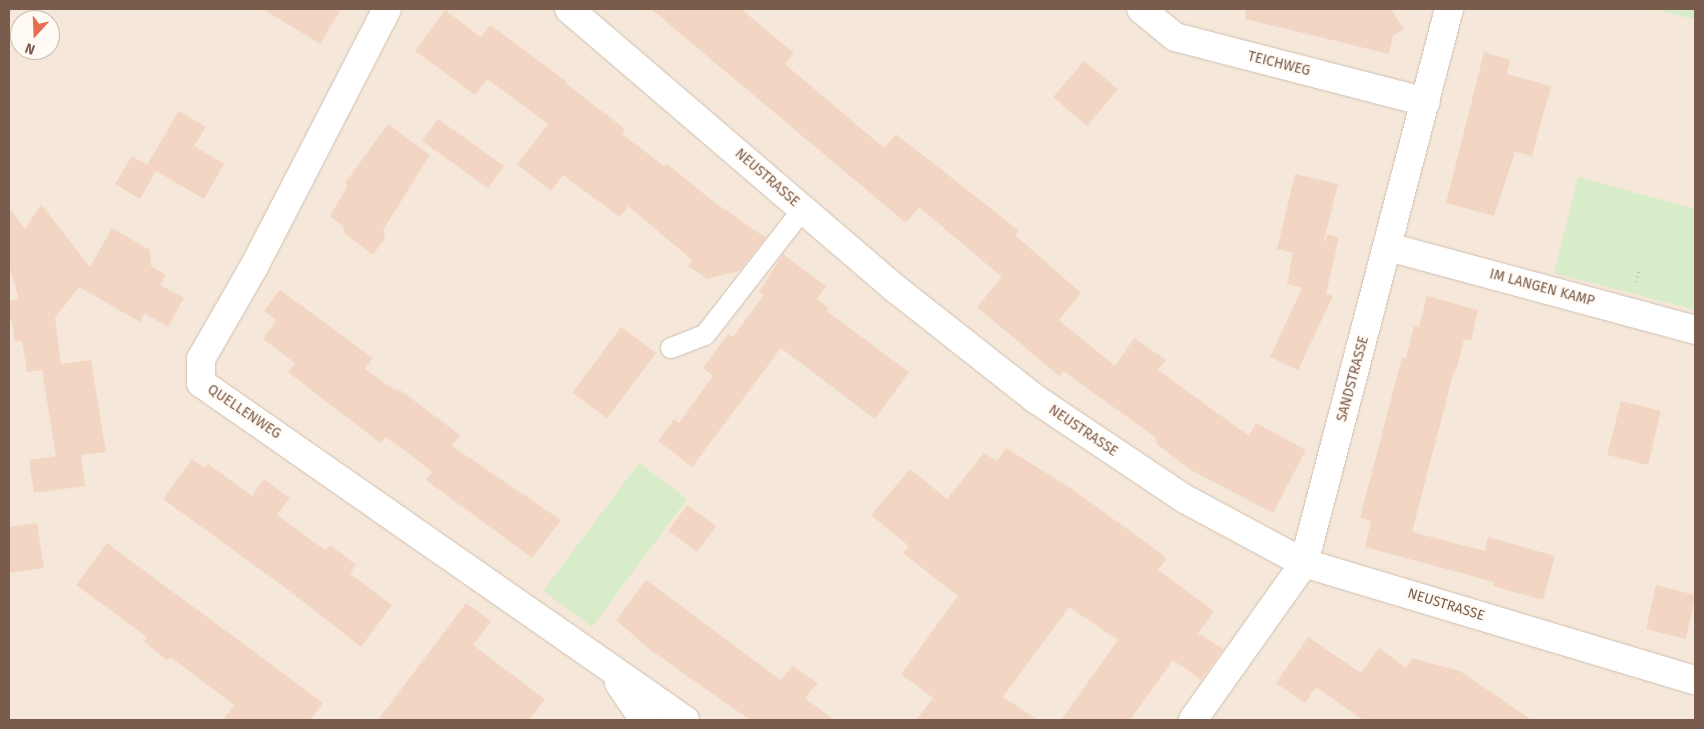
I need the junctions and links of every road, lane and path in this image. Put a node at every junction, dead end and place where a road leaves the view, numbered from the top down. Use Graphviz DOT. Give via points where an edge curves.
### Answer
graph roads {
  1 [pos="387,9"];
  2 [pos="570,9"];
  3 [pos="1141,9"];
  4 [pos="1449,9"];
  5 [pos="1426,102"];
  6 [pos="802,209"];
  7 [pos="1388,247"];
  8 [pos="1695,330"];
  9 [pos="671,348"];
  10 [pos="1304,563"];
  11 [pos="606,666"];
  12 [pos="1695,680"];
  13 [pos="644,720"];
  14 [pos="685,720"];
  15 [pos="1193,720"];
  1 -- 11 [label="street, QUELLENWEG" via="255,265 201,360 201,383"];
  2 -- 6 [label="street, NEUSTRASSE"];
  3 -- 5 [label="street, TEICHWEG" via="1175,37"];
  4 -- 5 [label="street, SANDSTRASSE"];
  5 -- 7 [label="street, SANDSTRASSE"];
  6 -- 9 [label="lane" via="705,335"];
  6 -- 10 [label="street, NEUSTRASSE" via="897,290 1034,398 1185,499"];
  7 -- 8 [label="street, IM LANGEN KAMP"];
  7 -- 10 [label="street, SANDSTRASSE"];
  10 -- 12 [label="street, NEUSTRASSE"];
  10 -- 15 [label="street, SANDSTRASSE"];
  11 -- 13 [label="street, QUELLENWEG"];
  11 -- 14 [label="street, QUELLENWEG"];
}
